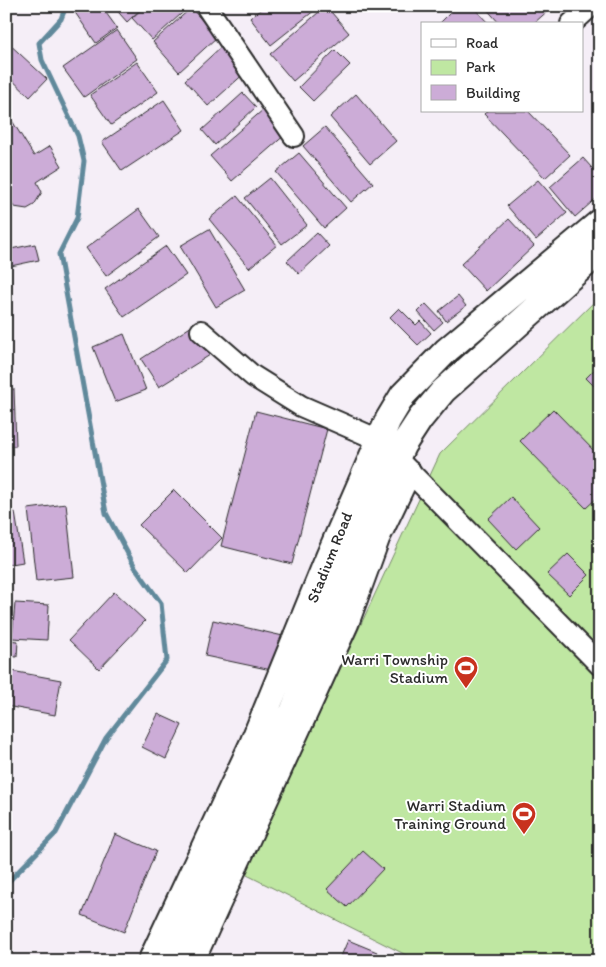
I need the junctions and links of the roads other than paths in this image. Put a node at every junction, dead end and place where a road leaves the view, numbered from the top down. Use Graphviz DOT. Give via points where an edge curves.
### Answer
graph roads {
  1 [pos="206,6"];
  2 [pos="591,6"];
  3 [pos="573,22"];
  4 [pos="294,136"];
  5 [pos="600,222"];
  6 [pos="600,251"];
  7 [pos="201,331"];
  8 [pos="378,440"];
  9 [pos="403,466"];
  10 [pos="600,665"];
  11 [pos="151,961"];
  12 [pos="176,961"];
  13 [pos="194,961"];
  1 -- 4 [label="street"];
  2 -- 3 [label="street"];
  5 -- 8 [label="main road, Stadium Road" via="447,350 403,395"];
  6 -- 9 [label="main road, Stadium Road" via="443,391 420,419"];
  7 -- 8 [label="street" via="252,376 301,406"];
  8 -- 11 [label="main road, Stadium Road" via="252,746"];
  9 -- 10 [label="street"];
  9 -- 12 [label="main road, Stadium Road" via="375,504 293,711"];
  9 -- 13 [label="street" via="348,624"];
}
